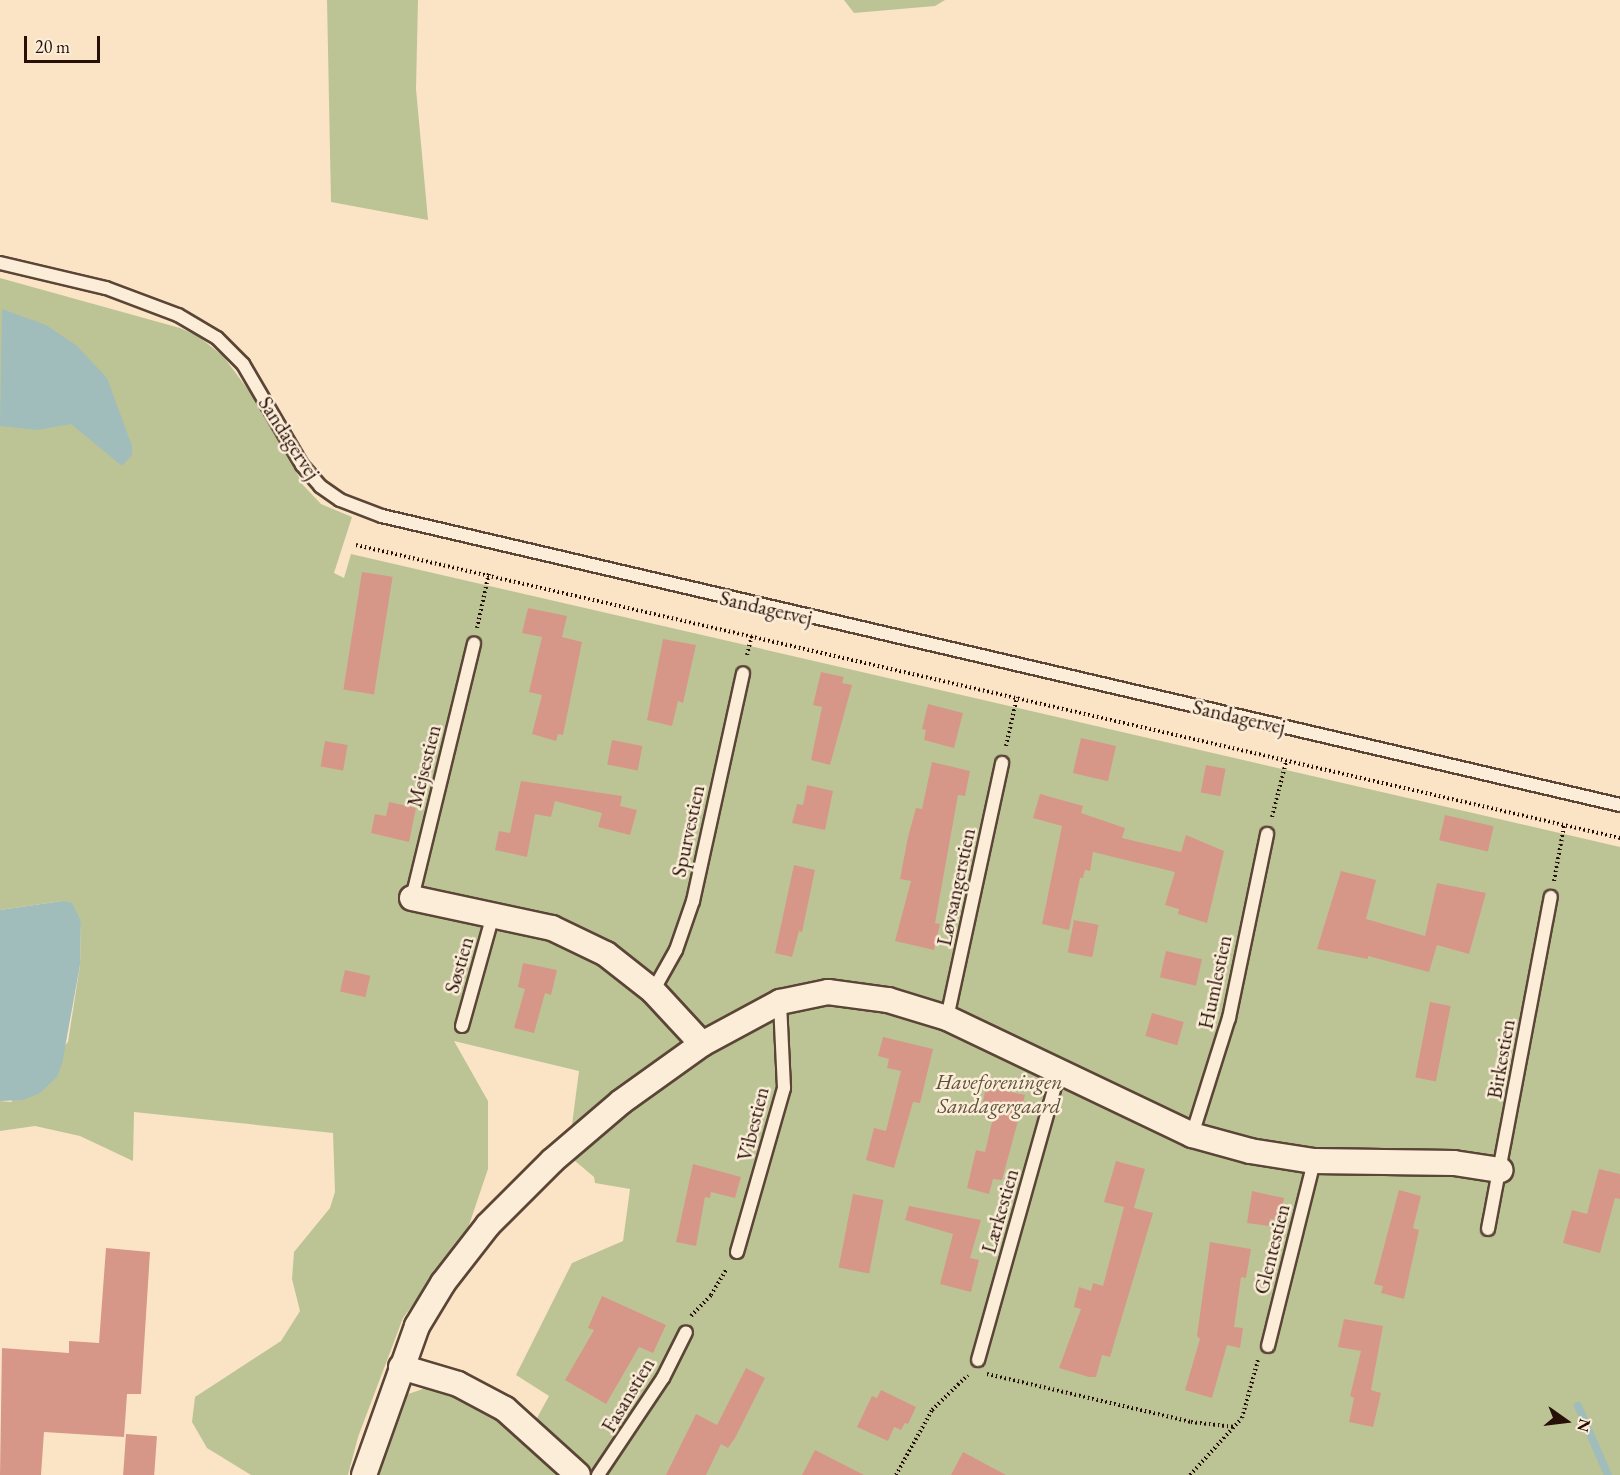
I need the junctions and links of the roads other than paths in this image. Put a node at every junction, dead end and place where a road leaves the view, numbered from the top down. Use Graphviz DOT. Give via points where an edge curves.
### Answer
graph roads {
  1 [pos="0,263"];
  2 [pos="474,643"];
  3 [pos="743,673"];
  4 [pos="1002,763"];
  5 [pos="1620,805"];
  6 [pos="1268,834"];
  7 [pos="1551,897"];
  8 [pos="412,898"];
  9 [pos="493,915"];
  10 [pos="653,991"];
  11 [pos="780,1002"];
  12 [pos="947,1018"];
  13 [pos="462,1026"];
  14 [pos="702,1044"];
  15 [pos="1059,1072"];
  16 [pos="1192,1135"];
  17 [pos="1314,1161"];
  18 [pos="1500,1170"];
  19 [pos="1488,1229"];
  20 [pos="737,1252"];
  21 [pos="686,1332"];
  22 [pos="1268,1346"];
  23 [pos="975,1366"];
  24 [pos="401,1367"];
  25 [pos="364,1475"];
  26 [pos="578,1475"];
  27 [pos="598,1475"];
  1 -- 5 [label="lane, Sandagervej" via="106,288 178,315 217,338 243,364 302,465 320,486 340,500 382,516"];
  2 -- 8 [label="lane, Mejsestien"];
  3 -- 10 [label="lane, Spurvestien" via="693,902 676,950"];
  4 -- 12 [label="lane, Løvsangerstien"];
  6 -- 16 [label="lane, Humlestien" via="1229,1018"];
  7 -- 18 [label="lane, Birkestien"];
  8 -- 9 [label="street"];
  9 -- 10 [label="street" via="552,928 606,954"];
  9 -- 13 [label="lane, Søstien"];
  10 -- 14 [label="street"];
  11 -- 12 [label="street" via="828,992 888,1000"];
  11 -- 14 [label="street"];
  11 -- 20 [label="lane, Vibestien" via="784,1088"];
  12 -- 15 [label="street"];
  14 -- 24 [label="street" via="612,1110 552,1161 488,1225 443,1283 417,1326"];
  15 -- 16 [label="street"];
  15 -- 23 [label="lane, Lærkestien"];
  16 -- 17 [label="street" via="1250,1151"];
  17 -- 18 [label="street" via="1454,1163"];
  17 -- 22 [label="lane, Glentestien"];
  18 -- 19 [label="lane, Birkestien"];
  21 -- 27 [label="lane, Fasanstien" via="663,1378"];
  24 -- 25 [label="street"];
  24 -- 26 [label="street" via="458,1384 506,1409"];
}
